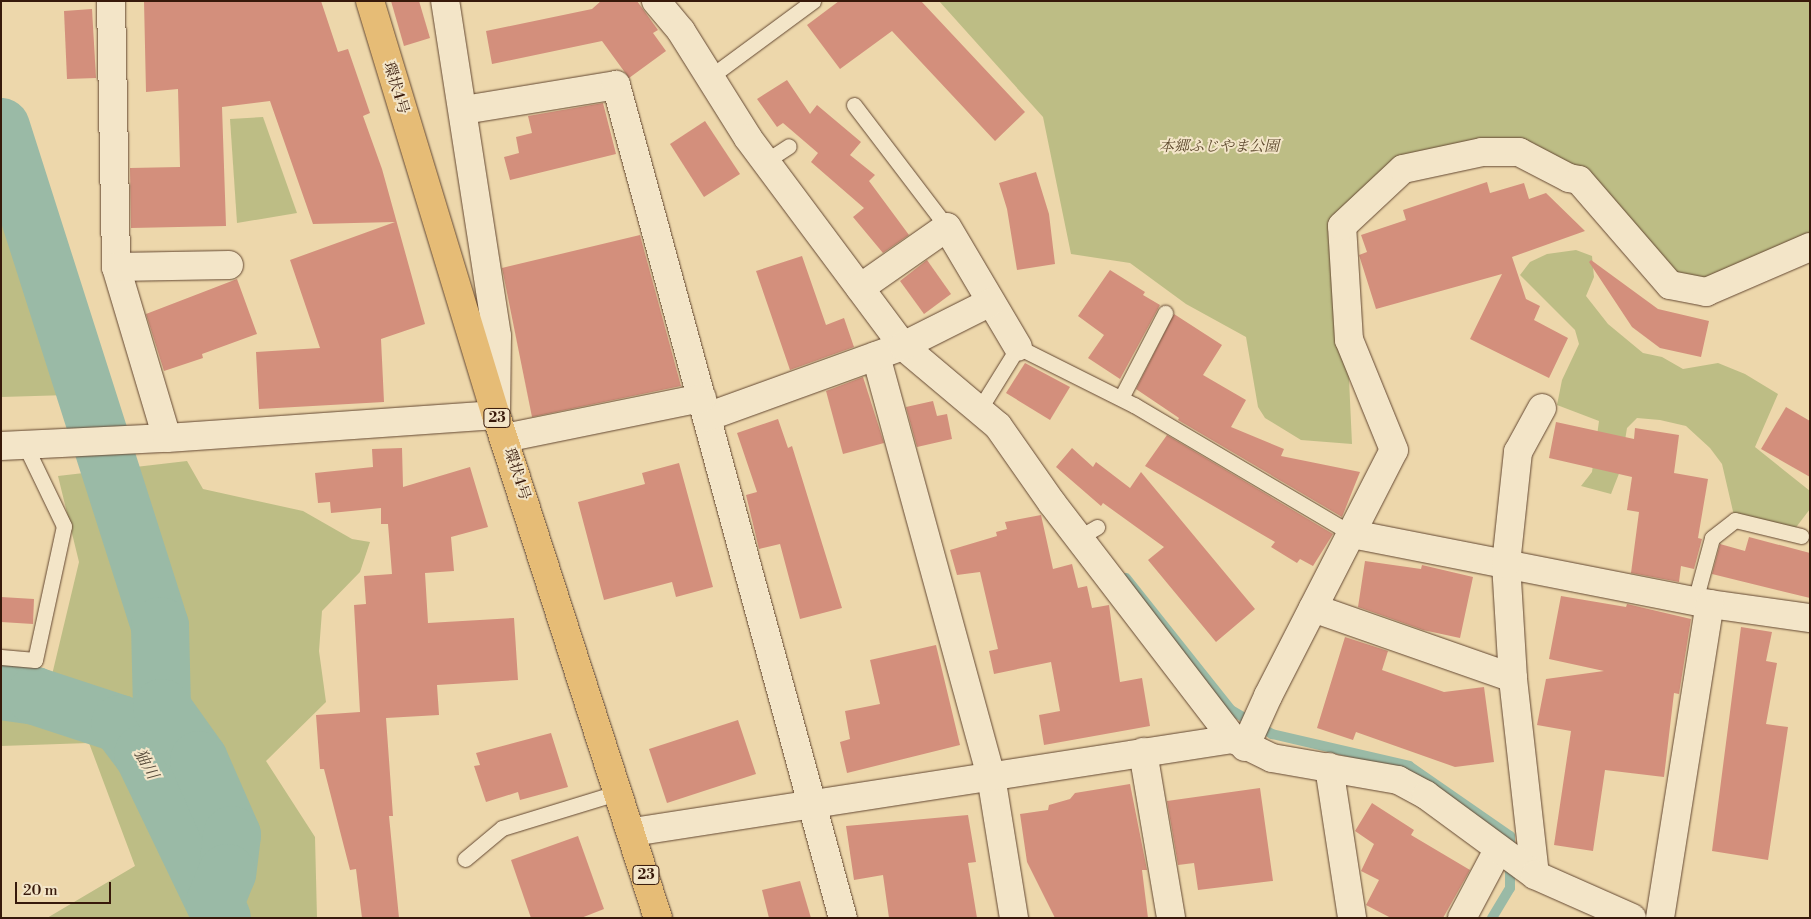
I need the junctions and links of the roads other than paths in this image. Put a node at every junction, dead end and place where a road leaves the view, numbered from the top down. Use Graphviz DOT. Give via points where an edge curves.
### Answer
graph roads {
  1 [pos="110,1"];
  2 [pos="370,1"];
  3 [pos="445,1"];
  4 [pos="656,1"];
  5 [pos="813,1"];
  6 [pos="711,76"];
  7 [pos="854,105"];
  8 [pos="464,110"];
  9 [pos="789,146"];
  10 [pos="767,160"];
  11 [pos="947,227"];
  12 [pos="1809,250"];
  13 [pos="229,265"];
  14 [pos="116,267"];
  15 [pos="862,286"];
  16 [pos="991,302"];
  17 [pos="1166,313"];
  18 [pos="906,344"];
  19 [pos="1018,347"];
  20 [pos="876,356"];
  21 [pos="1121,398"];
  22 [pos="704,408"];
  23 [pos="1542,408"];
  24 [pos="979,409"];
  25 [pos="500,427"];
  26 [pos="158,439"];
  27 [pos="13,445"];
  28 [pos="1352,534"];
  29 [pos="1801,536"];
  30 [pos="1506,564"];
  31 [pos="1702,603"];
  32 [pos="1313,608"];
  33 [pos="1810,618"];
  34 [pos="1,657"];
  35 [pos="1514,678"];
  36 [pos="1243,738"];
  37 [pos="1143,752"];
  38 [pos="1329,767"];
  39 [pos="991,776"];
  40 [pos="620,792"];
  41 [pos="814,804"];
  42 [pos="633,832"];
  43 [pos="466,859"];
  44 [pos="1513,861"];
  45 [pos="658,918"];
  46 [pos="843,918"];
  47 [pos="1014,918"];
  48 [pos="1172,918"];
  49 [pos="1352,918"];
  50 [pos="1462,918"];
  51 [pos="1632,918"];
  52 [pos="1660,918"];
  1 -- 14 [label="street"];
  2 -- 25 [label="main road, 環状4号 / 23"];
  3 -- 8 [label="street"];
  4 -- 6 [label="street"];
  5 -- 6 [label="lane"];
  6 -- 10 [label="street"];
  7 -- 11 [label="lane"];
  8 -- 22 [label="street" via="616,85"];
  8 -- 25 [label="street" via="497,336"];
  9 -- 10 [label="lane"];
  10 -- 15 [label="street"];
  11 -- 15 [label="street"];
  11 -- 16 [label="street"];
  12 -- 28 [label="street" via="1706,292 1670,285 1579,180 1519,152 1482,152 1403,169 1342,226 1349,340 1394,450"];
  13 -- 14 [label="street"];
  14 -- 26 [label="street"];
  15 -- 18 [label="street"];
  16 -- 18 [label="street"];
  16 -- 19 [label="street"];
  17 -- 21 [label="lane"];
  18 -- 20 [label="street"];
  18 -- 24 [label="street"];
  19 -- 21 [label="lane"];
  19 -- 24 [label="lane"];
  20 -- 22 [label="street"];
  20 -- 39 [label="street"];
  21 -- 28 [label="lane"];
  22 -- 25 [label="street"];
  22 -- 41 [label="street"];
  23 -- 30 [label="street" via="1518,452"];
  24 -- 36 [label="street" via="998,426 1085,534"];
  25 -- 26 [label="street"];
  25 -- 40 [label="main road, 環状4号 / 23"];
  26 -- 27 [label="street"];
  27 -- 34 [label="lane" via="64,526 36,660"];
  28 -- 30 [label="street"];
  28 -- 32 [label="street"];
  29 -- 31 [label="lane" via="1735,520 1712,538"];
  30 -- 31 [label="street"];
  30 -- 35 [label="street"];
  31 -- 33 [label="street"];
  31 -- 52 [label="street"];
  32 -- 35 [label="street"];
  32 -- 36 [label="street"];
  35 -- 44 [label="street"];
  36 -- 37 [label="street"];
  36 -- 38 [label="street" via="1272,758"];
  37 -- 39 [label="street"];
  37 -- 48 [label="street"];
  38 -- 44 [label="street" via="1398,780 1426,795"];
  38 -- 49 [label="street"];
  39 -- 41 [label="street"];
  39 -- 47 [label="street"];
  40 -- 42 [label="main road, 環状4号 / 23"];
  40 -- 43 [label="lane" via="502,828"];
  41 -- 42 [label="street"];
  41 -- 46 [label="street"];
  42 -- 45 [label="main road, 環状4号 / 23"];
  44 -- 50 [label="street"];
  44 -- 51 [label="street"];
}
